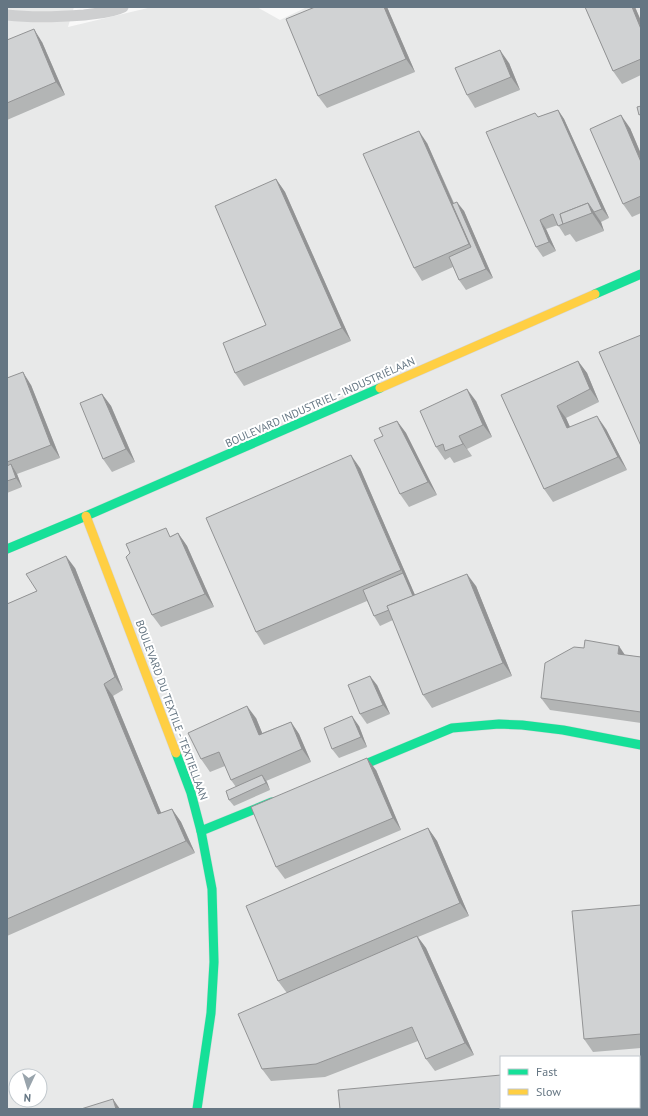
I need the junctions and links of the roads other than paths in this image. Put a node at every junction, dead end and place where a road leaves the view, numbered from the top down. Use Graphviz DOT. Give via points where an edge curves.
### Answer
graph roads {
  1 [pos="123,7"];
  2 [pos="7,15"];
  3 [pos="641,274"];
  4 [pos="86,516"];
  5 [pos="7,549"];
  6 [pos="641,745"];
  7 [pos="341,774"];
  8 [pos="282,798"];
  9 [pos="201,831"];
  10 [pos="197,1109"];
  1 -- 2 [label="street" via="110,12 64,17"];
  3 -- 4 [label="street, BOULEVARD INDUSTRIEL - INDUSTRIÉLAAN"];
  4 -- 5 [label="street, BOULEVARD INDUSTRIEL - INDUSTRIÉLAAN"];
  4 -- 9 [label="street, BOULEVARD DU TEXTILE - TEXTIELLAAN" via="163,716 191,793"];
  6 -- 7 [label="street" via="522,725 452,728"];
  8 -- 9 [label="street"];
  9 -- 10 [label="street, BOULEVARD DU TEXTILE - TEXTIELLAAN" via="212,889 214,962 211,1013"];
}
